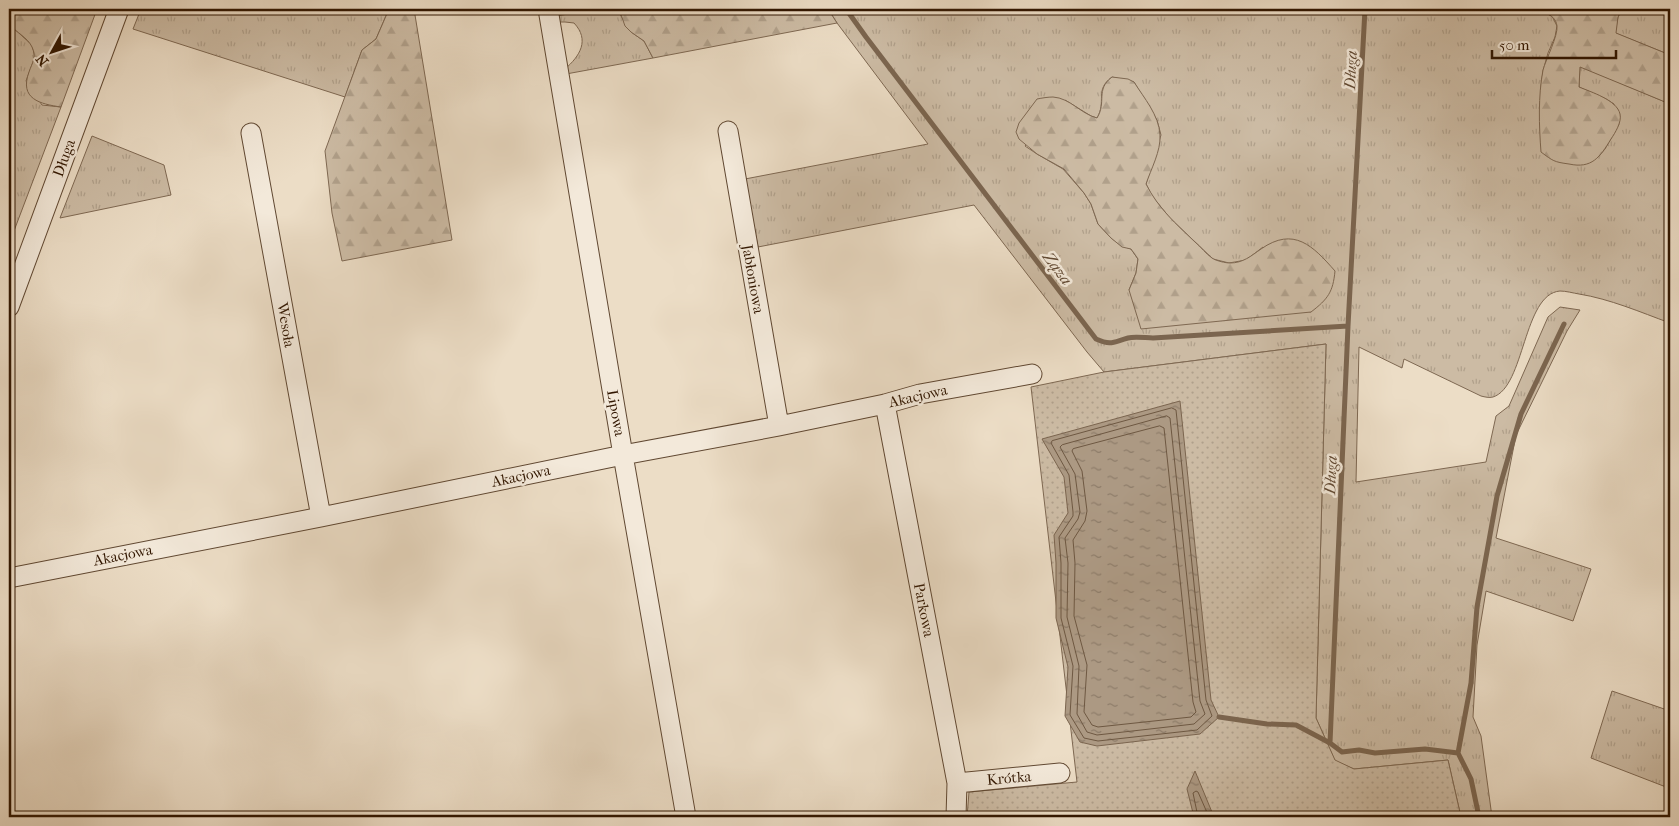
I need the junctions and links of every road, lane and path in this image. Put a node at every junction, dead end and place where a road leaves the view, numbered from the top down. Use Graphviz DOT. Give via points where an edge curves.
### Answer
graph roads {
  1 [pos="118,9"];
  2 [pos="548,9"];
  3 [pos="728,131"];
  4 [pos="251,133"];
  5 [pos="9,307"];
  6 [pos="1032,374"];
  7 [pos="886,404"];
  8 [pos="779,426"];
  9 [pos="623,455"];
  10 [pos="321,517"];
  11 [pos="9,578"];
  12 [pos="1060,773"];
  13 [pos="957,783"];
  14 [pos="686,817"];
  15 [pos="956,817"];
  1 -- 5 [label="street, Długa"];
  2 -- 9 [label="street, Lipowa"];
  3 -- 8 [label="street, Jabłoniowa"];
  4 -- 10 [label="street, Wesoła"];
  6 -- 7 [label="street, Akacjowa" via="920,394"];
  7 -- 8 [label="street, Akacjowa"];
  7 -- 13 [label="street, Parkowa"];
  8 -- 9 [label="street, Akacjowa"];
  9 -- 10 [label="street, Akacjowa"];
  9 -- 14 [label="street, Lipowa"];
  10 -- 11 [label="street, Akacjowa"];
  12 -- 13 [label="street, Krótka"];
  13 -- 15 [label="street, Parkowa"];
}
